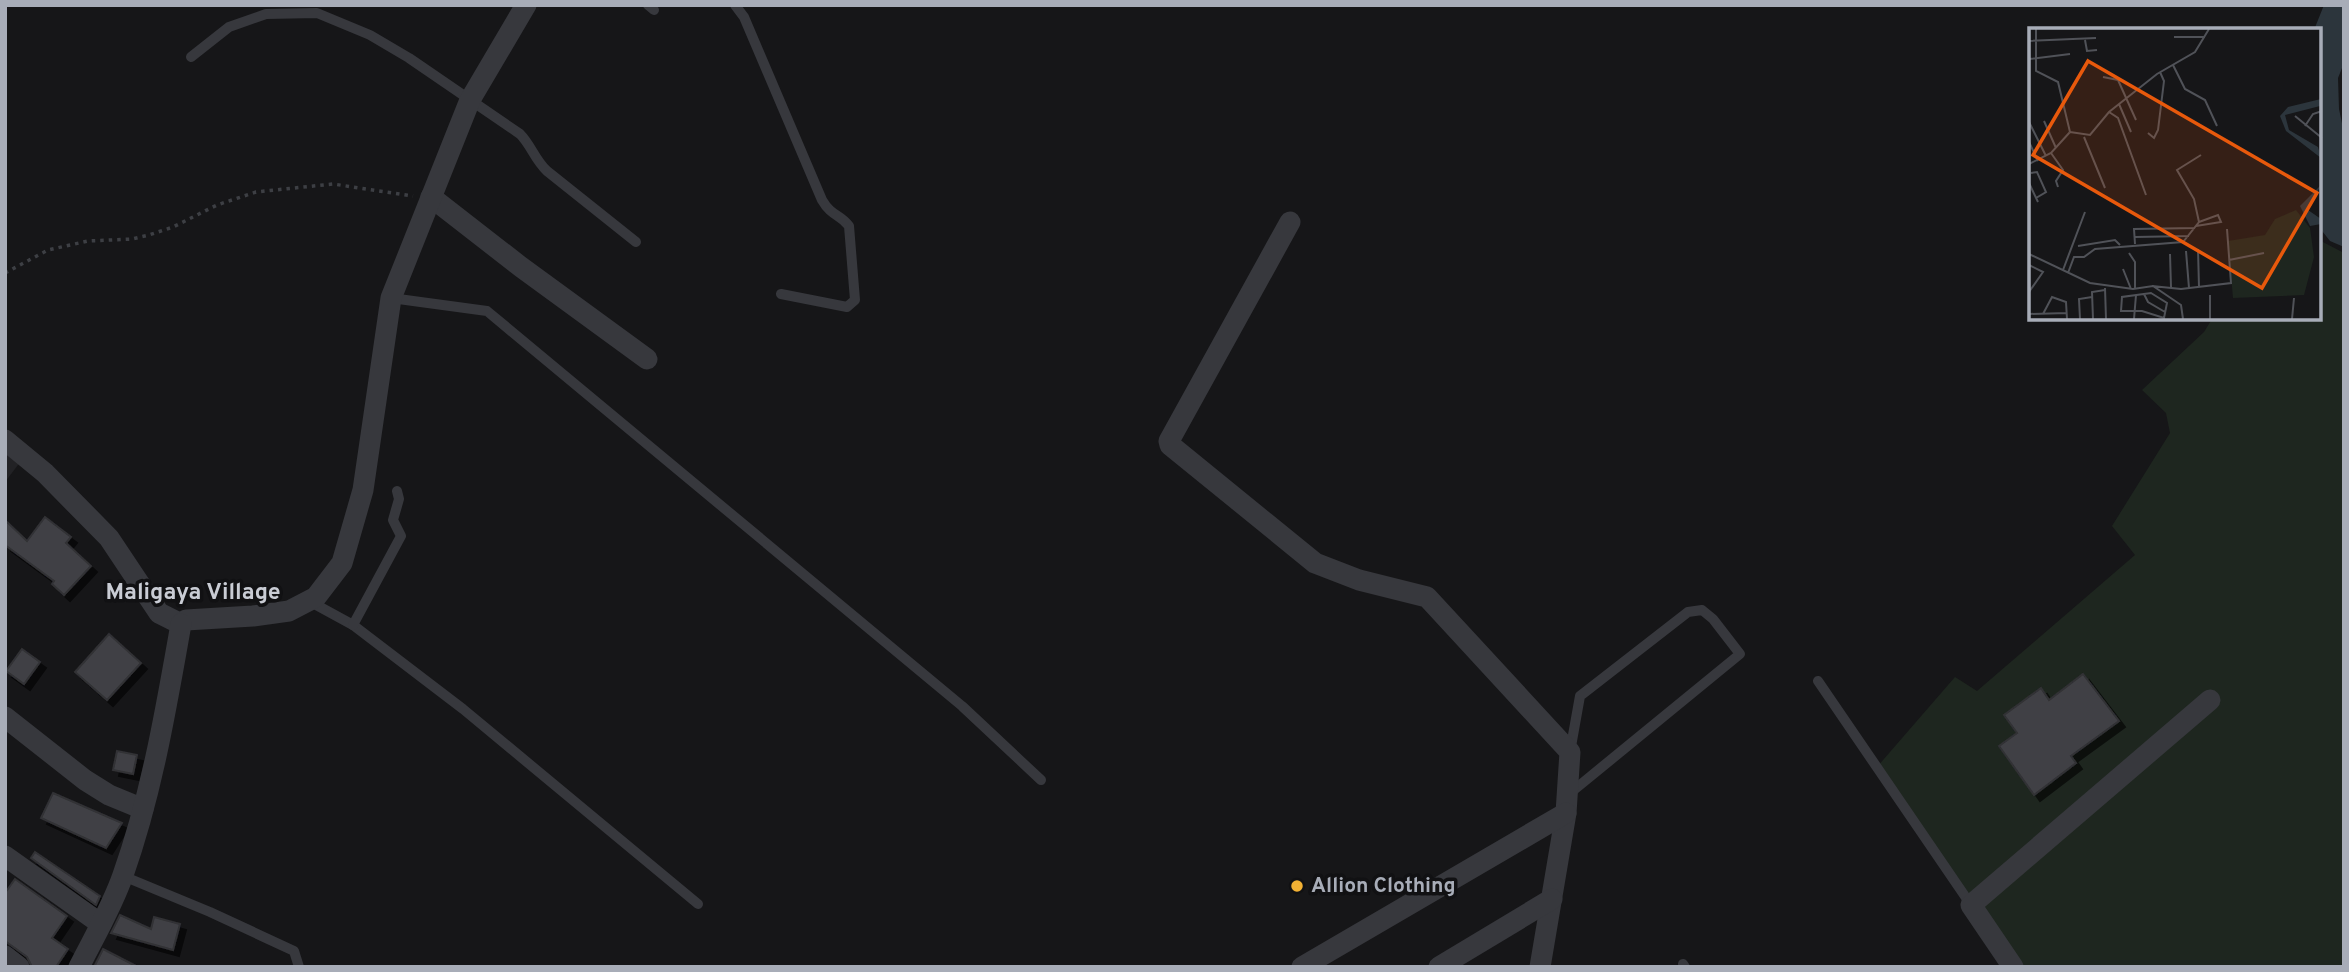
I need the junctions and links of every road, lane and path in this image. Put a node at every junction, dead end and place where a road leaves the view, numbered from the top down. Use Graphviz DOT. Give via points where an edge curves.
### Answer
graph roads {
  1 [pos="526,5"];
  2 [pos="735,5"];
  3 [pos="191,57"];
  4 [pos="470,100"];
  5 [pos="431,197"];
  6 [pos="1290,222"];
  7 [pos="636,242"];
  8 [pos="5,273"];
  9 [pos="781,294"];
  10 [pos="391,298"];
  11 [pos="647,359"];
  12 [pos="5,440"];
  13 [pos="397,491"];
  14 [pos="309,601"];
  15 [pos="181,624"];
  16 [pos="353,625"];
  17 [pos="1818,681"];
  18 [pos="2210,700"];
  19 [pos="5,717"];
  20 [pos="1570,752"];
  21 [pos="1041,780"];
  22 [pos="1567,804"];
  23 [pos="144,809"];
  24 [pos="5,856"];
  25 [pos="123,876"];
  26 [pos="1552,899"];
  27 [pos="698,904"];
  28 [pos="1971,905"];
  29 [pos="100,924"];
  30 [pos="5,956"];
  31 [pos="19,967"];
  32 [pos="79,967"];
  33 [pos="299,967"];
  34 [pos="1302,967"];
  35 [pos="1439,967"];
  36 [pos="1540,967"];
  37 [pos="2013,967"];
  1 -- 4 [label="street"];
  2 -- 9 [label="lane" via="822,200 830,213 849,226 855,300 847,307"];
  3 -- 4 [label="lane" via="229,26 266,14 317,13 370,35"];
  4 -- 5 [label="street"];
  4 -- 7 [label="lane" via="520,134 538,163"];
  5 -- 8 [label="path" via="333,184 256,192 217,205 173,228 120,241 48,250"];
  5 -- 10 [label="street"];
  5 -- 11 [label="street"];
  6 -- 20 [label="street" via="1170,445 1315,563 1427,597"];
  10 -- 14 [label="street" via="363,490 342,563"];
  10 -- 21 [label="lane" via="487,310 962,706"];
  12 -- 15 [label="street" via="109,538 159,614"];
  13 -- 16 [label="lane" via="393,520 401,536"];
  14 -- 15 [label="street" via="289,611"];
  14 -- 16 [label="lane"];
  15 -- 23 [label="street"];
  16 -- 27 [label="lane" via="463,709"];
  17 -- 28 [label="lane"];
  18 -- 28 [label="street"];
  19 -- 23 [label="street" via="109,796"];
  20 -- 22 [label="street"];
  20 -- 22 [label="lane" via="1580,696 1688,612 1702,610 1740,654"];
  22 -- 26 [label="street"];
  22 -- 34 [label="street"];
  23 -- 25 [label="street"];
  24 -- 29 [label="street"];
  25 -- 29 [label="street"];
  25 -- 33 [label="lane" via="294,951"];
  26 -- 35 [label="street"];
  26 -- 36 [label="street"];
  28 -- 37 [label="street"];
  29 -- 32 [label="street"];
  30 -- 31 [label="street"];
}
